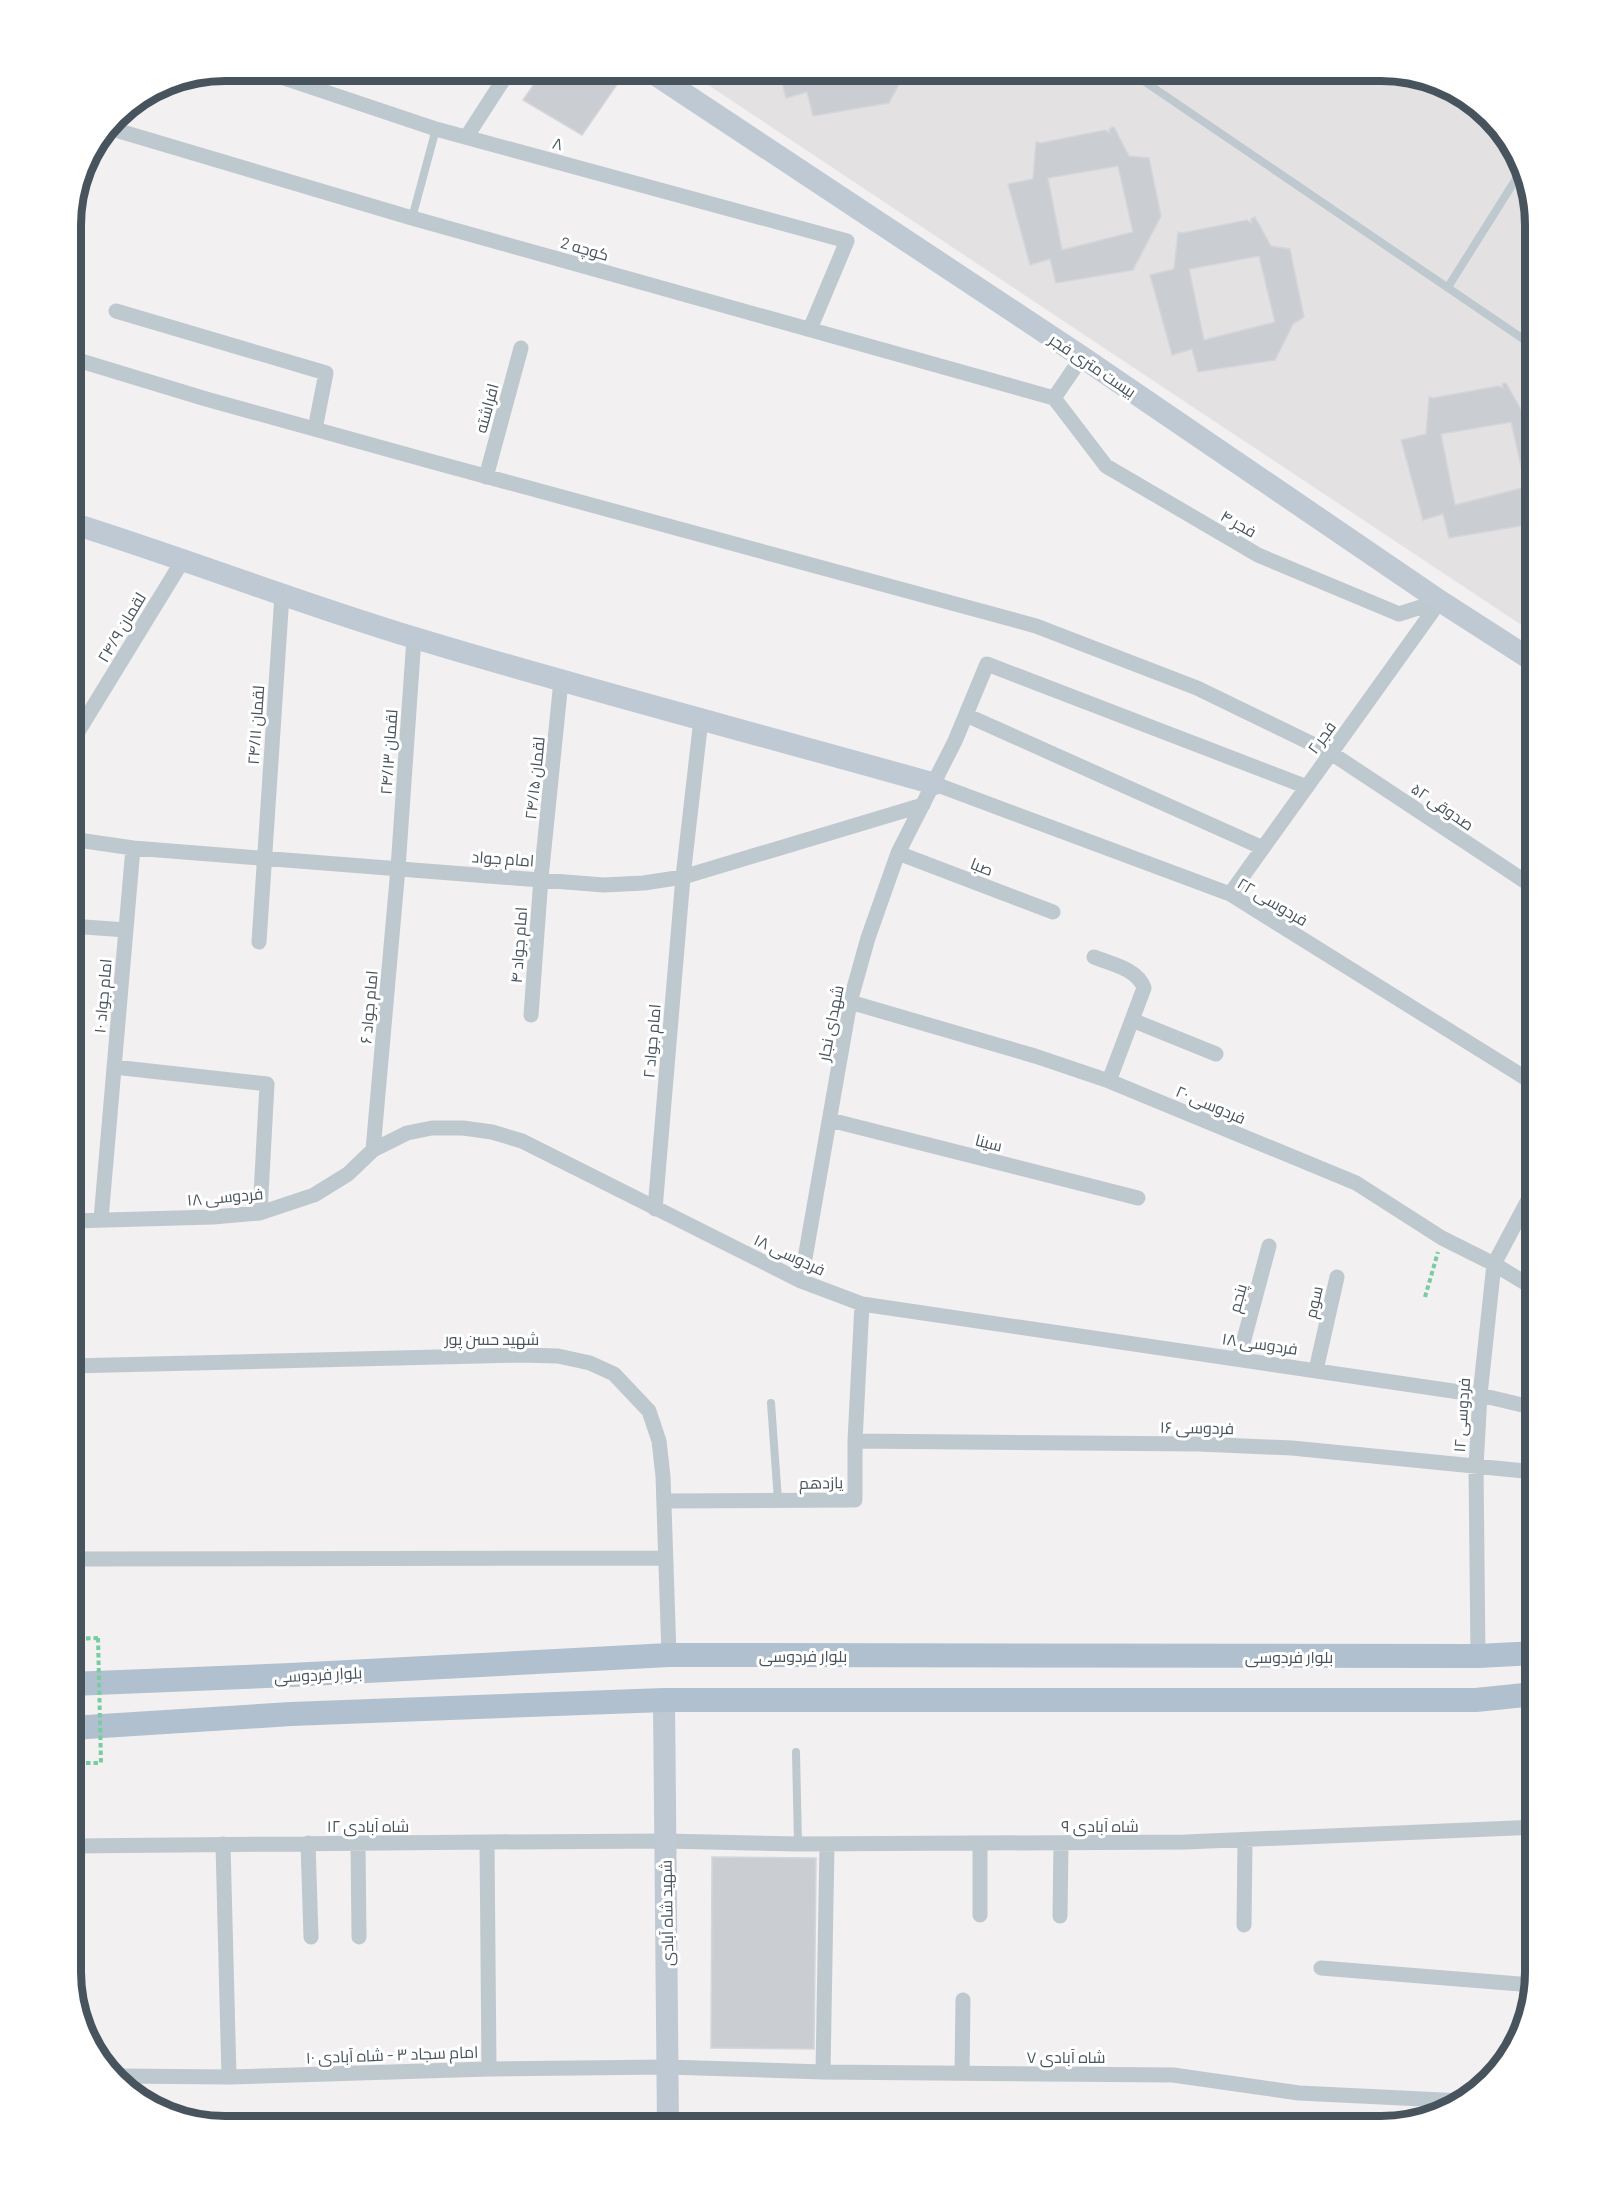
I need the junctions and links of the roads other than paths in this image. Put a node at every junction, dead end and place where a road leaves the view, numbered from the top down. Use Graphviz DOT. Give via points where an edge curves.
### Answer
graph roads {
  1 [pos="296,81"];
  2 [pos="314,81"];
  3 [pos="503,81"];
  4 [pos="665,81"];
  5 [pos="1144,81"];
  6 [pos="334,94"];
  7 [pos="436,129"];
  8 [pos="117,130"];
  9 [pos="467,136"];
  10 [pos="1517,178"];
  11 [pos="412,218"];
  12 [pos="1448,287"];
  13 [pos="116,311"];
  14 [pos="810,329"];
  15 [pos="1525,340"];
  16 [pos="521,348"];
  17 [pos="1082,357"];
  18 [pos="81,361"];
  19 [pos="1054,398"];
  20 [pos="315,429"];
  21 [pos="486,477"];
  22 [pos="81,526"];
  23 [pos="183,560"];
  24 [pos="282,595"];
  25 [pos="1440,600"];
  26 [pos="414,638"];
  27 [pos="1525,655"];
  28 [pos="561,681"];
  29 [pos="966,715"];
  30 [pos="701,719"];
  31 [pos="81,727"];
  32 [pos="1331,753"];
  33 [pos="935,784"];
  34 [pos="1307,787"];
  35 [pos="922,805"];
  36 [pos="81,840"];
  37 [pos="133,848"];
  38 [pos="1263,848"];
  39 [pos="898,853"];
  40 [pos="264,858"];
  41 [pos="398,868"];
  42 [pos="683,877"];
  43 [pos="541,879"];
  44 [pos="1525,881"];
  45 [pos="1230,894"];
  46 [pos="1053,912"];
  47 [pos="81,927"];
  48 [pos="126,930"];
  49 [pos="259,942"];
  50 [pos="1094,957"];
  51 [pos="850,1002"];
  52 [pos="531,1015"];
  53 [pos="1132,1020"];
  54 [pos="1216,1054"];
  55 [pos="114,1067"];
  56 [pos="1525,1077"];
  57 [pos="1110,1081"];
  58 [pos="830,1120"];
  59 [pos="373,1150"];
  60 [pos="1138,1198"];
  61 [pos="1525,1207"];
  62 [pos="655,1209"];
  63 [pos="260,1213"];
  64 [pos="101,1219"];
  65 [pos="81,1220"];
  66 [pos="1269,1246"];
  67 [pos="1494,1264"];
  68 [pos="1337,1277"];
  69 [pos="801,1281"];
  70 [pos="1525,1282"];
  71 [pos="862,1304"];
  72 [pos="1239,1358"];
  73 [pos="81,1366"];
  74 [pos="1316,1370"];
  75 [pos="1480,1395"];
  76 [pos="771,1403"];
  77 [pos="1525,1405"];
  78 [pos="855,1442"];
  79 [pos="1476,1466"];
  80 [pos="1525,1471"];
  81 [pos="778,1500"];
  82 [pos="664,1501"];
  83 [pos="665,1558"];
  84 [pos="81,1559"];
  85 [pos="1525,1651"];
  86 [pos="1525,1654"];
  87 [pos="669,1655"];
  88 [pos="1511,1655"];
  89 [pos="1478,1656"];
  90 [pos="81,1683"];
  91 [pos="1525,1697"];
  92 [pos="664,1700"];
  93 [pos="81,1727"];
  94 [pos="796,1752"];
  95 [pos="1525,1827"];
  96 [pos="1245,1840"];
  97 [pos="665,1841"];
  98 [pos="488,1842"];
  99 [pos="308,1843"];
  100 [pos="358,1843"];
  101 [pos="1061,1843"];
  102 [pos="223,1844"];
  103 [pos="798,1844"];
  104 [pos="827,1844"];
  105 [pos="980,1844"];
  106 [pos="81,1846"];
  107 [pos="980,1915"];
  108 [pos="1060,1916"];
  109 [pos="1244,1925"];
  110 [pos="311,1937"];
  111 [pos="359,1937"];
  112 [pos="1321,1968"];
  113 [pos="1524,1984"];
  114 [pos="963,2000"];
  115 [pos="667,2067"];
  116 [pos="489,2069"];
  117 [pos="824,2072"];
  118 [pos="962,2073"];
  119 [pos="125,2076"];
  120 [pos="229,2077"];
  121 [pos="1446,2100"];
  122 [pos="668,2116"];
  1 -- 6 [label="street, ۸"];
  2 -- 6 [label="street"];
  3 -- 9 [label="street"];
  4 -- 17 [label="street, بیست متری فجر"];
  5 -- 12 [label="lane"];
  6 -- 7 [label="street, ۸"];
  7 -- 9 [label="street, ۸"];
  7 -- 11 [label="lane"];
  8 -- 11 [label="street, کوچه 2"];
  9 -- 14 [label="street, ۸" via="847,241"];
  10 -- 12 [label="lane"];
  11 -- 14 [label="street, کوچه 2"];
  12 -- 15 [label="lane"];
  13 -- 20 [label="street" via="326,373"];
  14 -- 19 [label="street, کوچه 2"];
  16 -- 21 [label="street, افراشته"];
  17 -- 19 [label="street"];
  17 -- 25 [label="street, بیست متری فجر"];
  18 -- 20 [label="street, صدوقی ۵۲"];
  19 -- 25 [label="street, فجر ۴" via="1106,466 1258,555 1399,614"];
  20 -- 21 [label="street, صدوقی ۵۲"];
  21 -- 32 [label="street, صدوقی ۵۲" via="1036,626 1197,688"];
  22 -- 23 [label="street"];
  23 -- 24 [label="street"];
  23 -- 31 [label="street, لقمان ۲۴/۹"];
  24 -- 26 [label="street"];
  24 -- 40 [label="street, لقمان ۲۴/۱۱"];
  25 -- 27 [label="street, بیست متری فجر"];
  25 -- 32 [label="street, فجر ۲"];
  26 -- 28 [label="street"];
  26 -- 41 [label="street, لقمان ۲۴/۱۳"];
  28 -- 30 [label="street"];
  28 -- 43 [label="street, لقمان ۲۴/۱۵"];
  29 -- 33 [label="street, شهدای نجار"];
  29 -- 34 [label="street, شهدای نجار" via="987,664"];
  29 -- 38 [label="street"];
  30 -- 33 [label="street"];
  30 -- 42 [label="street, امام جواد ۲"];
  32 -- 34 [label="street, فجر ۲"];
  32 -- 44 [label="street, صدوقی ۵۲"];
  33 -- 35 [label="street, شهدای نجار"];
  33 -- 45 [label="street, فردوسی ۲۲"];
  34 -- 38 [label="street, فجر ۲"];
  35 -- 39 [label="street, شهدای نجار"];
  35 -- 42 [label="street, امام جواد"];
  36 -- 37 [label="street, امام جواد"];
  37 -- 40 [label="street, امام جواد"];
  37 -- 48 [label="street, امام جواد ۱۰"];
  38 -- 45 [label="street, فجر ۲"];
  39 -- 46 [label="street, صبا"];
  39 -- 51 [label="street, شهدای نجار"];
  40 -- 41 [label="street, امام جواد"];
  40 -- 49 [label="street, لقمان ۲۴/۱۱"];
  41 -- 43 [label="street, امام جواد"];
  41 -- 59 [label="street, امام جواد ۶"];
  42 -- 43 [label="street, امام جواد" via="604,885"];
  42 -- 62 [label="street, امام جواد ۲"];
  43 -- 52 [label="street, امام جواد ۴"];
  45 -- 56 [label="street, فردوسی ۲۲"];
  47 -- 48 [label="street"];
  48 -- 55 [label="street, امام جواد ۱۰"];
  50 -- 53 [label="street" via="1142,980 1144,988"];
  51 -- 57 [label="street, فردوسی ۲۰"];
  51 -- 58 [label="street, شهدای نجار"];
  53 -- 54 [label="street"];
  53 -- 57 [label="street"];
  55 -- 63 [label="street" via="267,1084"];
  55 -- 64 [label="street, امام جواد ۱۰"];
  57 -- 67 [label="street, فردوسی ۲۰" via="1356,1183 1442,1238"];
  58 -- 60 [label="street, سینا"];
  58 -- 69 [label="street, شهدای نجار"];
  59 -- 62 [label="street, فردوسی ۱۸" via="407,1133 432,1128 492,1132 522,1141"];
  59 -- 63 [label="street, فردوسی ۱۸" via="348,1174 314,1195"];
  61 -- 67 [label="street, فردوسی ۱۲"];
  62 -- 69 [label="street, فردوسی ۱۸"];
  63 -- 64 [label="street, فردوسی ۱۸"];
  64 -- 65 [label="street, فردوسی ۱۸"];
  66 -- 72 [label="street, پنجم"];
  67 -- 70 [label="street, فردوسی ۲۰"];
  67 -- 75 [label="street, فردوسی ۱۲"];
  68 -- 74 [label="street, سوم"];
  69 -- 71 [label="street, فردوسی ۱۸"];
  71 -- 72 [label="street, فردوسی ۱۸"];
  71 -- 78 [label="street, یازدهم"];
  72 -- 74 [label="street, فردوسی ۱۸"];
  73 -- 82 [label="street, شهید حسن پور" via="521,1355 558,1356 590,1363 614,1374 649,1411 659,1440"];
  74 -- 75 [label="street, فردوسی ۱۸"];
  75 -- 77 [label="street, فردوسی ۱۸"];
  75 -- 79 [label="street, فردوسی ۱۲"];
  76 -- 81 [label="lane"];
  78 -- 79 [label="street, فردوسی ۱۶" via="1198,1444 1292,1448"];
  78 -- 81 [label="street, یازدهم" via="855,1500"];
  79 -- 80 [label="street, فردوسی ۱۶"];
  79 -- 89 [label="street, فردوسی ۱۲"];
  81 -- 82 [label="street, یازدهم"];
  82 -- 83 [label="street, شهید حسن پور"];
  83 -- 84 [label="street"];
  83 -- 87 [label="street, شهید حسن پور"];
  85 -- 88 [label="street, بلوار فردوسی"];
  86 -- 88 [label="main road"];
  87 -- 89 [label="main road, بلوار فردوسی"];
  87 -- 90 [label="main road, بلوار فردوسی"];
  88 -- 89 [label="main road, بلوار فردوسی"];
  91 -- 92 [label="main road"];
  92 -- 93 [label="main road" via="291,1714"];
  92 -- 97 [label="street, شهید شاه آبادی"];
  94 -- 103 [label="lane"];
  95 -- 96 [label="street, شاه آبادی ۹"];
  96 -- 101 [label="street, شاه آبادی ۹"];
  96 -- 109 [label="street"];
  97 -- 98 [label="street, شاه آبادی ۱۲"];
  97 -- 103 [label="street, شاه آبادی ۹"];
  97 -- 115 [label="street, شهید شاه آبادی"];
  98 -- 100 [label="street, شاه آبادی ۱۲"];
  98 -- 116 [label="street"];
  99 -- 100 [label="street, شاه آبادی ۱۲"];
  99 -- 102 [label="street, شاه آبادی ۱۲"];
  99 -- 110 [label="street"];
  100 -- 111 [label="street"];
  101 -- 105 [label="street, شاه آبادی ۹"];
  101 -- 108 [label="street"];
  102 -- 106 [label="street, شاه آبادی ۱۲"];
  102 -- 120 [label="street"];
  103 -- 104 [label="street, شاه آبادی ۹"];
  104 -- 105 [label="street, شاه آبادی ۹"];
  104 -- 117 [label="street"];
  105 -- 107 [label="street"];
  112 -- 113 [label="street"];
  114 -- 118 [label="street"];
  115 -- 116 [label="street, امام سجاد ۳ - شاه آبادی ۱۰"];
  115 -- 117 [label="street, شاه آبادی ۷"];
  115 -- 122 [label="street, شهید شاه آبادی"];
  116 -- 120 [label="street, امام سجاد ۳ - شاه آبادی ۱۰"];
  117 -- 118 [label="street, شاه آبادی ۷"];
  118 -- 121 [label="street, شاه آبادی ۷" via="1173,2075 1299,2093"];
  119 -- 120 [label="street, امام سجاد ۳ - شاه آبادی ۱۰"];
}
